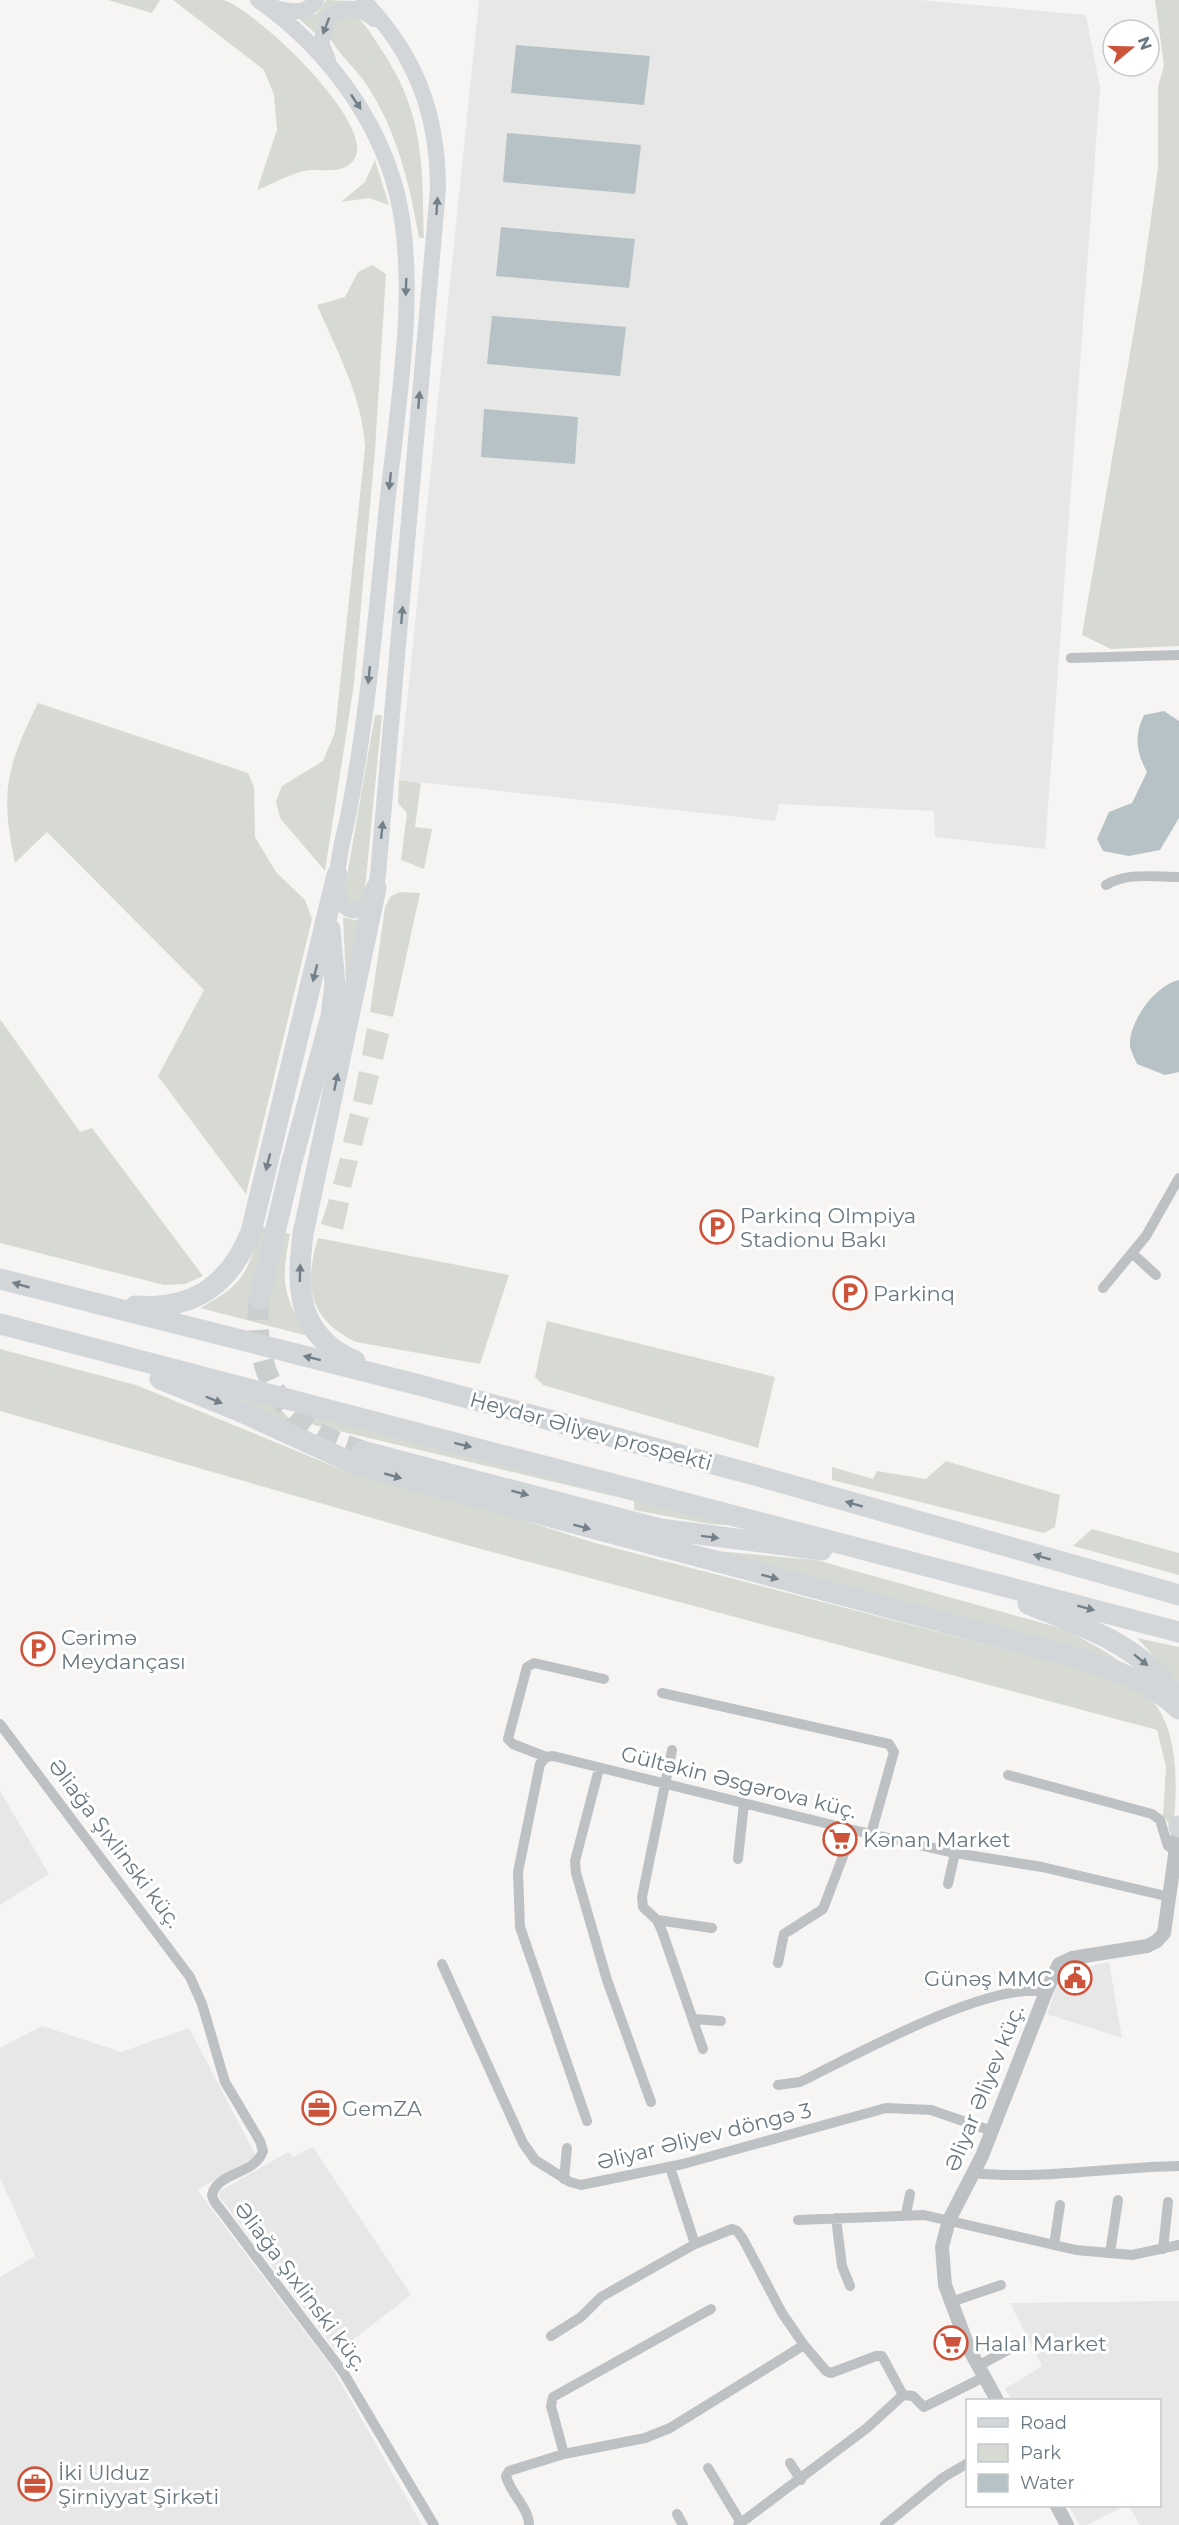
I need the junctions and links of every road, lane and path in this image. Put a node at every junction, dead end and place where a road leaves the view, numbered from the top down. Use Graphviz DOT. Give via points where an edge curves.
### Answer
graph roads {
  1 [pos="316,0"];
  2 [pos="363,0"];
  3 [pos="260,2"];
  4 [pos="389,30"];
  5 [pos="337,76"];
  6 [pos="1179,655"];
  7 [pos="1071,658"];
  8 [pos="337,875"];
  9 [pos="1179,878"];
  10 [pos="1106,885"];
  11 [pos="376,888"];
  12 [pos="328,916"];
  13 [pos="1179,1178"];
  14 [pos="1169,1197"];
  15 [pos="1179,1205"];
  16 [pos="1133,1254"];
  17 [pos="1156,1275"];
  18 [pos="0,1279"];
  19 [pos="1103,1288"];
  20 [pos="60,1296"];
  21 [pos="259,1299"];
  22 [pos="0,1324"];
  23 [pos="41,1336"];
  24 [pos="423,1386"];
  25 [pos="362,1451"];
  26 [pos="935,1568"];
  27 [pos="1179,1595"];
  28 [pos="1179,1632"];
  29 [pos="604,1679"];
  30 [pos="662,1694"];
  31 [pos="1171,1697"];
  32 [pos="1179,1709"];
  33 [pos="0,1724"];
  34 [pos="1179,1724"];
  35 [pos="672,1750"];
  36 [pos="546,1757"];
  37 [pos="599,1769"];
  38 [pos="1008,1775"];
  39 [pos="664,1783"];
  40 [pos="744,1803"];
  41 [pos="1179,1827"];
  42 [pos="852,1830"];
  43 [pos="871,1834"];
  44 [pos="1176,1851"];
  45 [pos="955,1853"];
  46 [pos="738,1859"];
  47 [pos="948,1884"];
  48 [pos="1170,1897"];
  49 [pos="657,1920"];
  50 [pos="712,1928"];
  51 [pos="778,1963"];
  52 [pos="441,1964"];
  53 [pos="1046,1992"];
  54 [pos="693,2019"];
  55 [pos="721,2021"];
  56 [pos="703,2049"];
  57 [pos="778,2085"];
  58 [pos="651,2102"];
  59 [pos="587,2121"];
  60 [pos="992,2131"];
  61 [pos="567,2148"];
  62 [pos="1179,2166"];
  63 [pos="670,2167"];
  64 [pos="973,2173"];
  65 [pos="564,2179"];
  66 [pos="910,2194"];
  67 [pos="1118,2200"];
  68 [pos="1168,2202"];
  69 [pos="1060,2205"];
  70 [pos="906,2214"];
  71 [pos="836,2218"];
  72 [pos="798,2220"];
  73 [pos="949,2220"];
  74 [pos="695,2244"];
  75 [pos="1053,2246"];
  76 [pos="1179,2246"];
  77 [pos="1163,2249"];
  78 [pos="1110,2253"];
  79 [pos="1001,2285"];
  80 [pos="850,2286"];
  81 [pos="951,2302"];
  82 [pos="711,2309"];
  83 [pos="551,2336"];
  84 [pos="804,2345"];
  85 [pos="1013,2347"];
  86 [pos="981,2372"];
  87 [pos="903,2395"];
  88 [pos="996,2399"];
  89 [pos="564,2454"];
  90 [pos="790,2463"];
  91 [pos="966,2464"];
  92 [pos="708,2468"];
  93 [pos="801,2480"];
  94 [pos="1058,2507"];
  95 [pos="677,2514"];
  96 [pos="740,2524"];
  97 [pos="434,2525"];
  98 [pos="529,2525"];
  99 [pos="683,2525"];
  100 [pos="885,2525"];
  101 [pos="1067,2525"];
  1 -- 3 [label="main road" via="307,10 297,11"];
  2 -- 4 [label="main road"];
  3 -- 5 [label="main road" via="314,48"];
  4 -- 5 [label="main road, one-way" via="356,9 346,8 327,18 321,43"];
  11 -- 4 [label="main road, one-way" via="438,189 434,133 426,97"];
  5 -- 8 [label="main road, one-way" via="361,109 388,164 407,250 397,417 367,695"];
  6 -- 7 [label="street"];
  8 -- 11 [label="main road" via="340,898 348,909 364,908"];
  8 -- 12 [label="highway"];
  9 -- 10 [label="street" via="1125,877"];
  24 -- 11 [label="highway, one-way" via="357,1362 330,1347 308,1318 300,1288 303,1234"];
  12 -- 20 [label="highway, one-way" via="251,1232 242,1255 227,1275 202,1295 162,1306 127,1306"];
  12 -- 21 [label="highway" via="335,984 332,1016"];
  13 -- 14 [label="street"];
  14 -- 15 [label="street"];
  14 -- 16 [label="street"];
  16 -- 17 [label="street"];
  16 -- 19 [label="street"];
  20 -- 18 [label="highway, Heydər Əliyev prospekti, one-way"];
  24 -- 20 [label="highway, Heydər Əliyev prospekti, one-way"];
  22 -- 23 [label="highway"];
  23 -- 26 [label="highway, one-way"];
  23 -- 31 [label="highway, one-way" via="188,1389 357,1465 1077,1658 1136,1679"];
  27 -- 24 [label="highway, Heydər Əliyev prospekti, one-way"];
  25 -- 26 [label="highway, one-way" via="660,1529"];
  26 -- 28 [label="highway, one-way"];
  26 -- 31 [label="highway, one-way" via="1115,1641 1162,1678"];
  29 -- 36 [label="street, Gültəkin Əsgərova küç." via="534,1663 527,1667 508,1738 513,1744"];
  30 -- 43 [label="street" via="889,1744 894,1752"];
  31 -- 32 [label="highway"];
  31 -- 34 [label="highway"];
  33 -- 97 [label="street, Əliağa Şıxlinski küç." via="194,1986 225,2082 263,2151 254,2164 218,2184 212,2195 214,2201 343,2372"];
  35 -- 39 [label="street"];
  36 -- 37 [label="street, Gültəkin Əsgərova küç."];
  36 -- 59 [label="street" via="540,1764 521,1851 517,1886 520,1927"];
  37 -- 39 [label="street, Gültəkin Əsgərova küç."];
  37 -- 58 [label="street" via="576,1873 607,1980"];
  38 -- 44 [label="street" via="1152,1814 1160,1820 1168,1846"];
  39 -- 40 [label="street, Gültəkin Əsgərova küç."];
  39 -- 49 [label="street" via="642,1897 647,1912"];
  40 -- 42 [label="street, Gültəkin Əsgərova küç."];
  40 -- 46 [label="street"];
  41 -- 44 [label="street"];
  42 -- 43 [label="street, Gültəkin Əsgərova küç."];
  42 -- 51 [label="street" via="828,1901 823,1909 784,1934"];
  43 -- 45 [label="street, Gültəkin Əsgərova küç."];
  44 -- 48 [label="street"];
  45 -- 47 [label="street"];
  45 -- 48 [label="street, Gültəkin Əsgərova küç." via="1042,1867"];
  48 -- 53 [label="street, Əliyar Əliyev küç." via="1167,1929 1161,1938 1147,1946 1064,1960"];
  49 -- 50 [label="street"];
  49 -- 54 [label="street"];
  52 -- 65 [label="street, Əliyar Əliyev döngə 3" via="523,2143 535,2160"];
  53 -- 57 [label="street" via="1018,1991 955,2009 800,2082"];
  53 -- 60 [label="street, Əliyar Əliyev küç."];
  54 -- 55 [label="street"];
  54 -- 56 [label="street"];
  60 -- 63 [label="street, Əliyar Əliyev döngə 3" via="931,2110 886,2108"];
  60 -- 64 [label="street, Əliyar Əliyev küç."];
  61 -- 65 [label="street"];
  62 -- 64 [label="street" via="1014,2176"];
  63 -- 65 [label="street, Əliyar Əliyev döngə 3" via="594,2184 581,2185"];
  63 -- 74 [label="street"];
  64 -- 73 [label="street, Əliyar Əliyev küç."];
  66 -- 70 [label="street"];
  67 -- 78 [label="street"];
  68 -- 77 [label="street"];
  69 -- 75 [label="street"];
  70 -- 71 [label="street"];
  70 -- 73 [label="street"];
  71 -- 72 [label="street"];
  71 -- 80 [label="street" via="842,2266"];
  73 -- 75 [label="street"];
  73 -- 81 [label="street, Əliyar Əliyev küç." via="942,2266"];
  74 -- 83 [label="street" via="601,2297 581,2317"];
  74 -- 84 [label="street" via="725,2230 737,2231"];
  75 -- 78 [label="street"];
  76 -- 77 [label="street"];
  77 -- 78 [label="street" via="1140,2255"];
  79 -- 81 [label="street"];
  81 -- 86 [label="street, Əliyar Əliyev küç."];
  82 -- 89 [label="street" via="553,2397 551,2406"];
  84 -- 87 [label="street" via="831,2373 882,2356"];
  84 -- 89 [label="street" via="670,2428 645,2438"];
  85 -- 86 [label="street"];
  86 -- 87 [label="street" via="924,2407 913,2396"];
  86 -- 88 [label="street, Əliyar Əliyev küç."];
  87 -- 93 [label="street"];
  89 -- 98 [label="street" via="516,2468 506,2476"];
  90 -- 93 [label="street"];
  91 -- 100 [label="street"];
  92 -- 96 [label="street"];
  93 -- 96 [label="street"];
  94 -- 101 [label="street"];
  95 -- 99 [label="street"];
}
